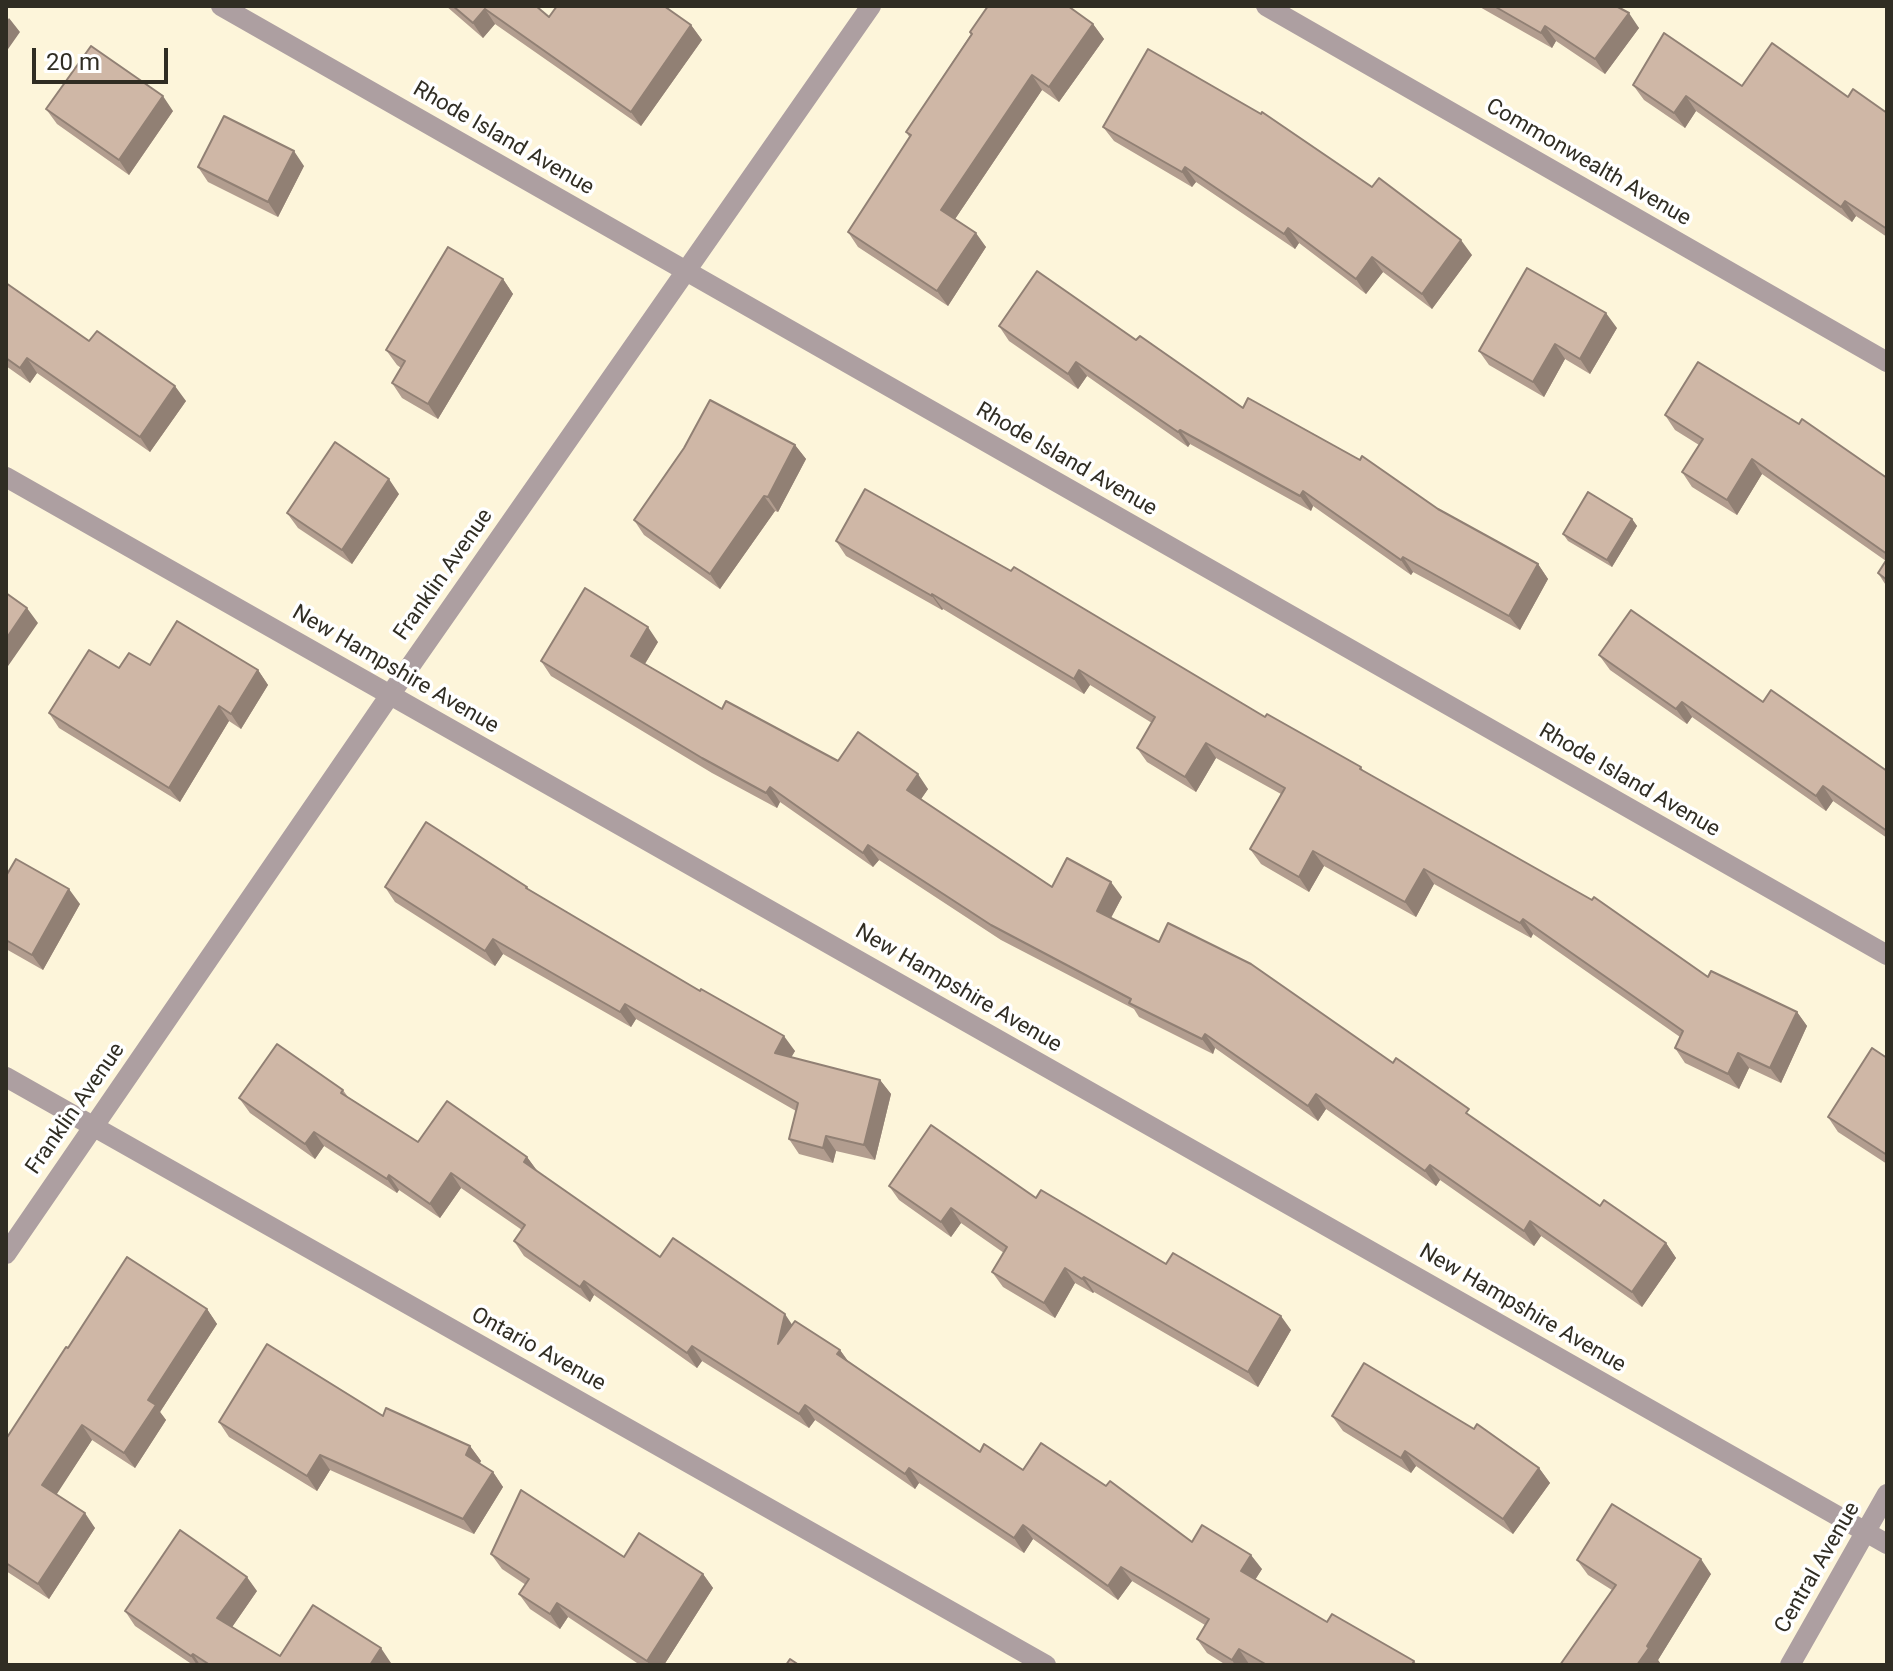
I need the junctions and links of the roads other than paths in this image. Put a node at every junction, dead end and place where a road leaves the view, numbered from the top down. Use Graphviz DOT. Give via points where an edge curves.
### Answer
graph roads {
  1 [pos="221,6"];
  2 [pos="871,6"];
  3 [pos="1266,6"];
  4 [pos="685,271"];
  5 [pos="1887,362"];
  6 [pos="6,477"];
  7 [pos="390,695"];
  8 [pos="1887,955"];
  9 [pos="6,1077"];
  10 [pos="94,1127"];
  11 [pos="6,1254"];
  12 [pos="1887,1494"];
  13 [pos="1866,1532"];
  14 [pos="1887,1544"];
  15 [pos="1046,1665"];
  16 [pos="1790,1665"];
  1 -- 4 [label="street, Rhode Island Avenue"];
  2 -- 4 [label="street, Franklin Avenue"];
  3 -- 5 [label="street, Commonwealth Avenue"];
  4 -- 7 [label="street, Franklin Avenue"];
  4 -- 8 [label="street, Rhode Island Avenue"];
  6 -- 7 [label="street, New Hampshire Avenue"];
  7 -- 10 [label="street, Franklin Avenue"];
  7 -- 13 [label="street, New Hampshire Avenue"];
  9 -- 10 [label="street, Ontario Avenue"];
  10 -- 11 [label="street, Franklin Avenue"];
  10 -- 15 [label="street, Ontario Avenue"];
  12 -- 13 [label="street, Central Avenue"];
  13 -- 14 [label="street, New Hampshire Avenue"];
  13 -- 16 [label="street, Central Avenue"];
}
